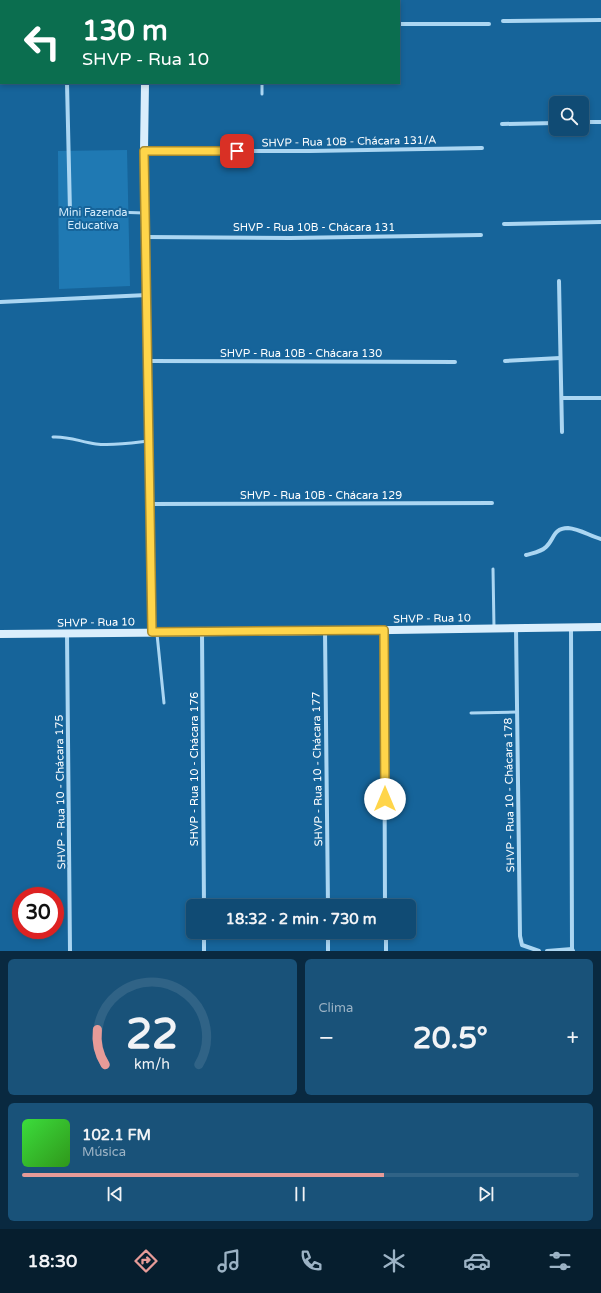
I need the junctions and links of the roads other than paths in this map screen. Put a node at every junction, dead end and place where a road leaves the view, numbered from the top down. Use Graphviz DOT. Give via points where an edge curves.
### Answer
graph roads {
  1 [pos="601,20"];
  2 [pos="503,21"];
  3 [pos="400,24"];
  4 [pos="489,24"];
  5 [pos="67,84"];
  6 [pos="145,84"];
  7 [pos="262,84"];
  8 [pos="262,94"];
  9 [pos="589,122"];
  10 [pos="601,122"];
  11 [pos="549,123"];
  12 [pos="502,124"];
  13 [pos="482,148"];
  14 [pos="144,151"];
  15 [pos="85,211"];
  16 [pos="70,212"];
  17 [pos="146,213"];
  18 [pos="601,222"];
  19 [pos="504,224"];
  20 [pos="481,235"];
  21 [pos="146,237"];
  22 [pos="559,281"];
  23 [pos="147,295"];
  24 [pos="0,302"];
  25 [pos="560,358"];
  26 [pos="148,361"];
  27 [pos="505,361"];
  28 [pos="456,362"];
  29 [pos="562,398"];
  30 [pos="601,398"];
  31 [pos="562,432"];
  32 [pos="53,437"];
  33 [pos="149,441"];
  34 [pos="492,503"];
  35 [pos="150,504"];
  36 [pos="601,539"];
  37 [pos="526,555"];
  38 [pos="493,569"];
  39 [pos="571,627"];
  40 [pos="601,627"];
  41 [pos="494,628"];
  42 [pos="516,628"];
  43 [pos="384,630"];
  44 [pos="325,631"];
  45 [pos="154,632"];
  46 [pos="202,632"];
  47 [pos="67,633"];
  48 [pos="0,634"];
  49 [pos="164,703"];
  50 [pos="517,712"];
  51 [pos="471,713"];
  52 [pos="204,899"];
  53 [pos="328,899"];
  54 [pos="386,899"];
  55 [pos="204,939"];
  56 [pos="328,939"];
  57 [pos="386,939"];
  58 [pos="573,950"];
  59 [pos="70,951"];
  60 [pos="204,951"];
  61 [pos="328,951"];
  62 [pos="386,951"];
  63 [pos="539,951"];
  64 [pos="547,951"];
  1 -- 2 [label="street"];
  3 -- 4 [label="street"];
  5 -- 16 [label="street"];
  6 -- 14 [label="street"];
  7 -- 8 [label="lane"];
  9 -- 10 [label="street"];
  11 -- 12 [label="street"];
  13 -- 14 [label="street, SHVP - Rua 10B - Chácara 131/A"];
  14 -- 17 [label="street"];
  15 -- 17 [label="lane"];
  17 -- 21 [label="street"];
  18 -- 19 [label="street"];
  20 -- 21 [label="street, SHVP - Rua 10B - Chácara 131"];
  21 -- 23 [label="street"];
  22 -- 25 [label="street"];
  23 -- 24 [label="street"];
  23 -- 26 [label="street"];
  25 -- 27 [label="street"];
  25 -- 29 [label="street"];
  26 -- 28 [label="street, SHVP - Rua 10B - Chácara 130"];
  26 -- 33 [label="street"];
  29 -- 30 [label="street"];
  29 -- 31 [label="street"];
  32 -- 33 [label="lane" via="97,444"];
  33 -- 35 [label="street"];
  34 -- 35 [label="street, SHVP - Rua 10B - Chácara 129"];
  35 -- 45 [label="street"];
  36 -- 37 [label="street" via="567,528 553,535 543,550"];
  38 -- 41 [label="lane"];
  39 -- 40 [label="street, SHVP - Rua 10"];
  39 -- 42 [label="street, SHVP - Rua 10"];
  39 -- 58 [label="street"];
  41 -- 42 [label="street, SHVP - Rua 10"];
  41 -- 43 [label="street, SHVP - Rua 10"];
  42 -- 50 [label="street, SHVP - Rua 10 - Chácara 178"];
  43 -- 44 [label="street, SHVP - Rua 10"];
  43 -- 54 [label="street"];
  44 -- 46 [label="street, SHVP - Rua 10"];
  44 -- 53 [label="street, SHVP - Rua 10 - Chácara 177"];
  45 -- 46 [label="street, SHVP - Rua 10"];
  45 -- 47 [label="street, SHVP - Rua 10"];
  45 -- 49 [label="lane"];
  46 -- 52 [label="street, SHVP - Rua 10 - Chácara 176"];
  47 -- 48 [label="street, SHVP - Rua 10"];
  47 -- 59 [label="street, SHVP - Rua 10 - Chácara 175"];
  50 -- 51 [label="lane"];
  50 -- 63 [label="street, SHVP - Rua 10 - Chácara 178" via="520,936 522,944"];
  55 -- 60 [label="street"];
  56 -- 61 [label="street"];
  57 -- 62 [label="street"];
  58 -- 64 [label="street"];
}
